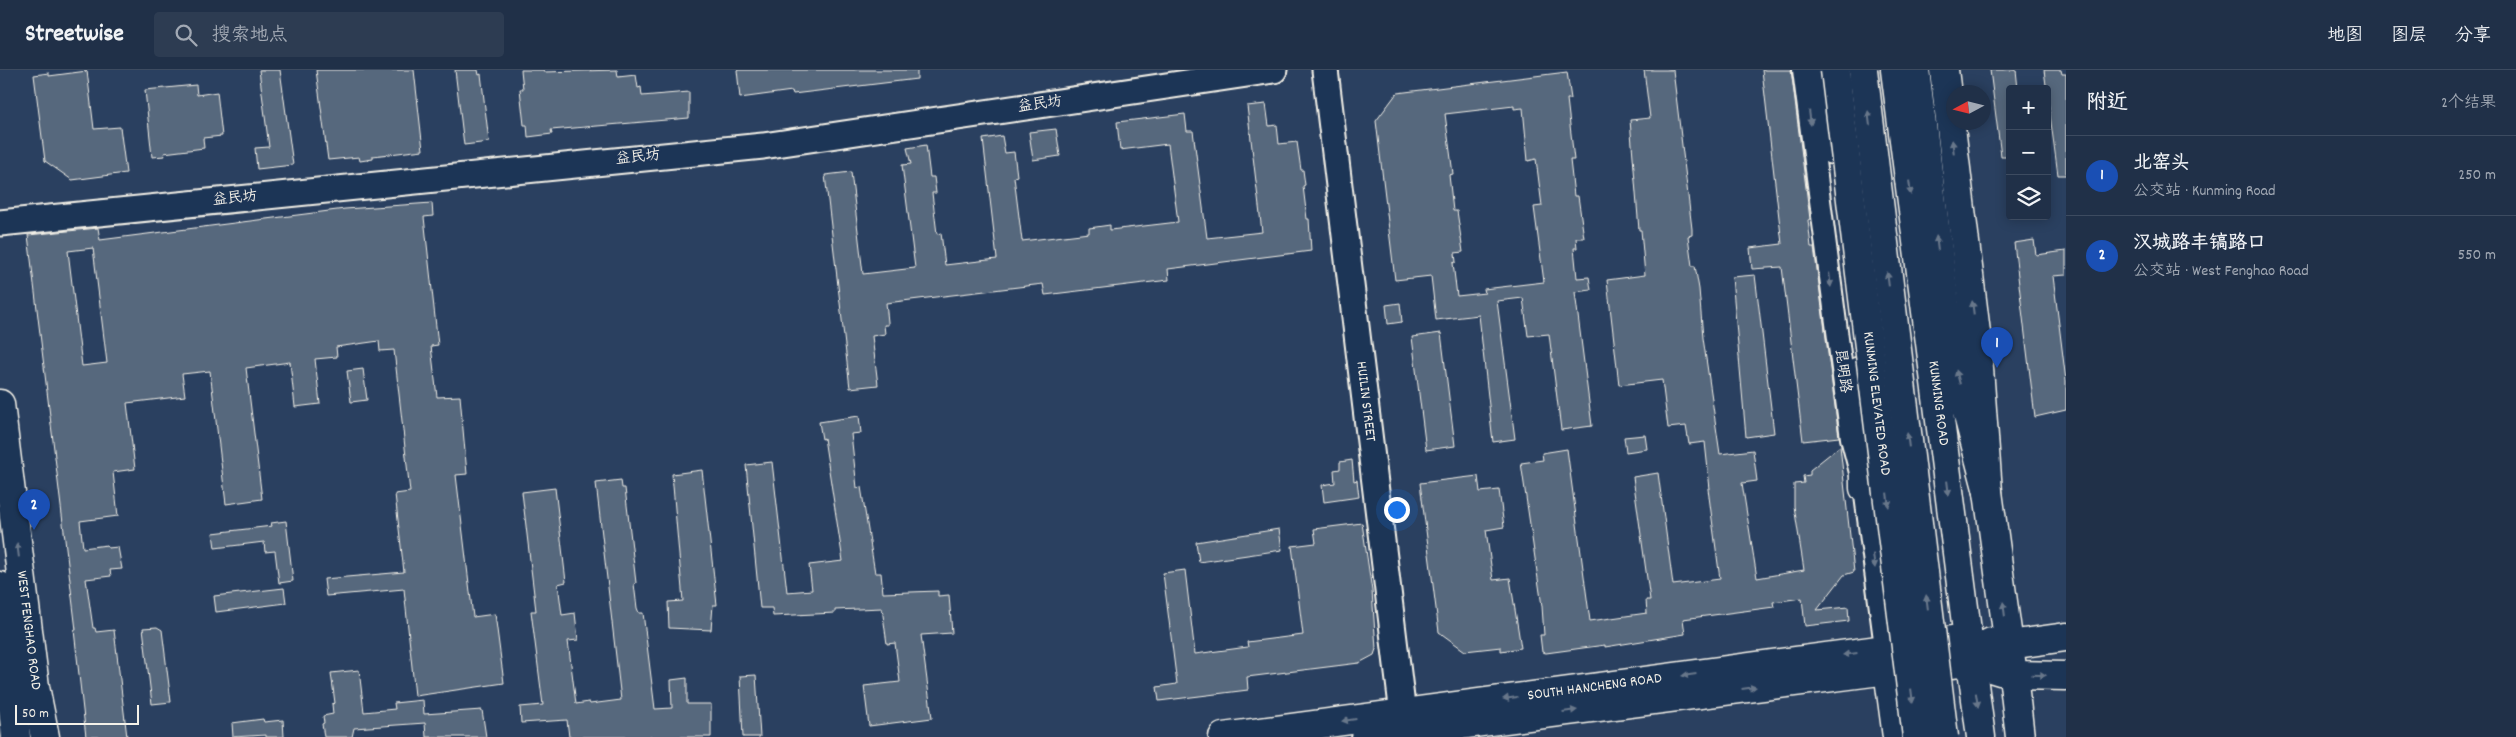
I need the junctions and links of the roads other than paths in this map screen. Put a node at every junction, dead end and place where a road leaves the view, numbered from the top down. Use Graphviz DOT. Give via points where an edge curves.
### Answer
graph roads {
  1 [pos="1274,70"];
  2 [pos="1325,70"];
  3 [pos="1803,70"];
  4 [pos="1820,70"];
  5 [pos="1835,70"];
  6 [pos="1863,70"];
  7 [pos="1895,70"];
  8 [pos="1915,70"];
  9 [pos="1944,70"];
  10 [pos="0,223"];
  11 [pos="0,404"];
  12 [pos="1864,488"];
  13 [pos="1988,492"];
  14 [pos="0,586"];
  15 [pos="2066,637"];
  16 [pos="2009,645"];
  17 [pos="1969,650"];
  18 [pos="1887,660"];
  19 [pos="2013,675"];
  20 [pos="2066,676"];
  21 [pos="1404,722"];
  22 [pos="16,737"];
  23 [pos="45,737"];
  24 [pos="1222,737"];
  25 [pos="1366,737"];
  26 [pos="1897,737"];
  27 [pos="1917,737"];
  28 [pos="1944,737"];
  29 [pos="1981,737"];
  30 [pos="2020,737"];
  1 -- 10 [label="street, 益民坊" via="763,146"];
  2 -- 21 [label="street, HUILIN STREET"];
  3 -- 12 [label="street, 昆明路, one-way" via="1851,438"];
  4 -- 12 [label="main road" via="1862,398"];
  5 -- 27 [label="main road, KUNMING ELEVATED ROAD, one-way, bridge"];
  28 -- 6 [label="main road, KUNMING ELEVATED ROAD, one-way, bridge"];
  7 -- 17 [label="main road, KUNMING ROAD, one-way"];
  13 -- 8 [label="main road, one-way" via="1951,351"];
  13 -- 9 [label="main road, one-way" via="1977,341"];
  23 -- 11 [label="main road, WEST FENGHAO ROAD, one-way"];
  12 -- 18 [label="street, 昆明路, one-way"];
  16 -- 13 [label="main road, one-way"];
  14 -- 22 [label="main road, WEST FENGHAO ROAD"];
  15 -- 16 [label="main road"];
  16 -- 17 [label="main road"];
  16 -- 19 [label="main road"];
  17 -- 18 [label="main road, SOUTH HANCHENG ROAD"];
  17 -- 19 [label="main road"];
  17 -- 29 [label="main road, KUNMING ROAD, one-way"];
  18 -- 21 [label="main road, SOUTH HANCHENG ROAD"];
  18 -- 26 [label="main road"];
  19 -- 20 [label="main road, one-way"];
  19 -- 30 [label="main road"];
  21 -- 24 [label="main road, SOUTH HANCHENG ROAD, one-way"];
  21 -- 25 [label="main road, SOUTH HANCHENG ROAD"];
}
